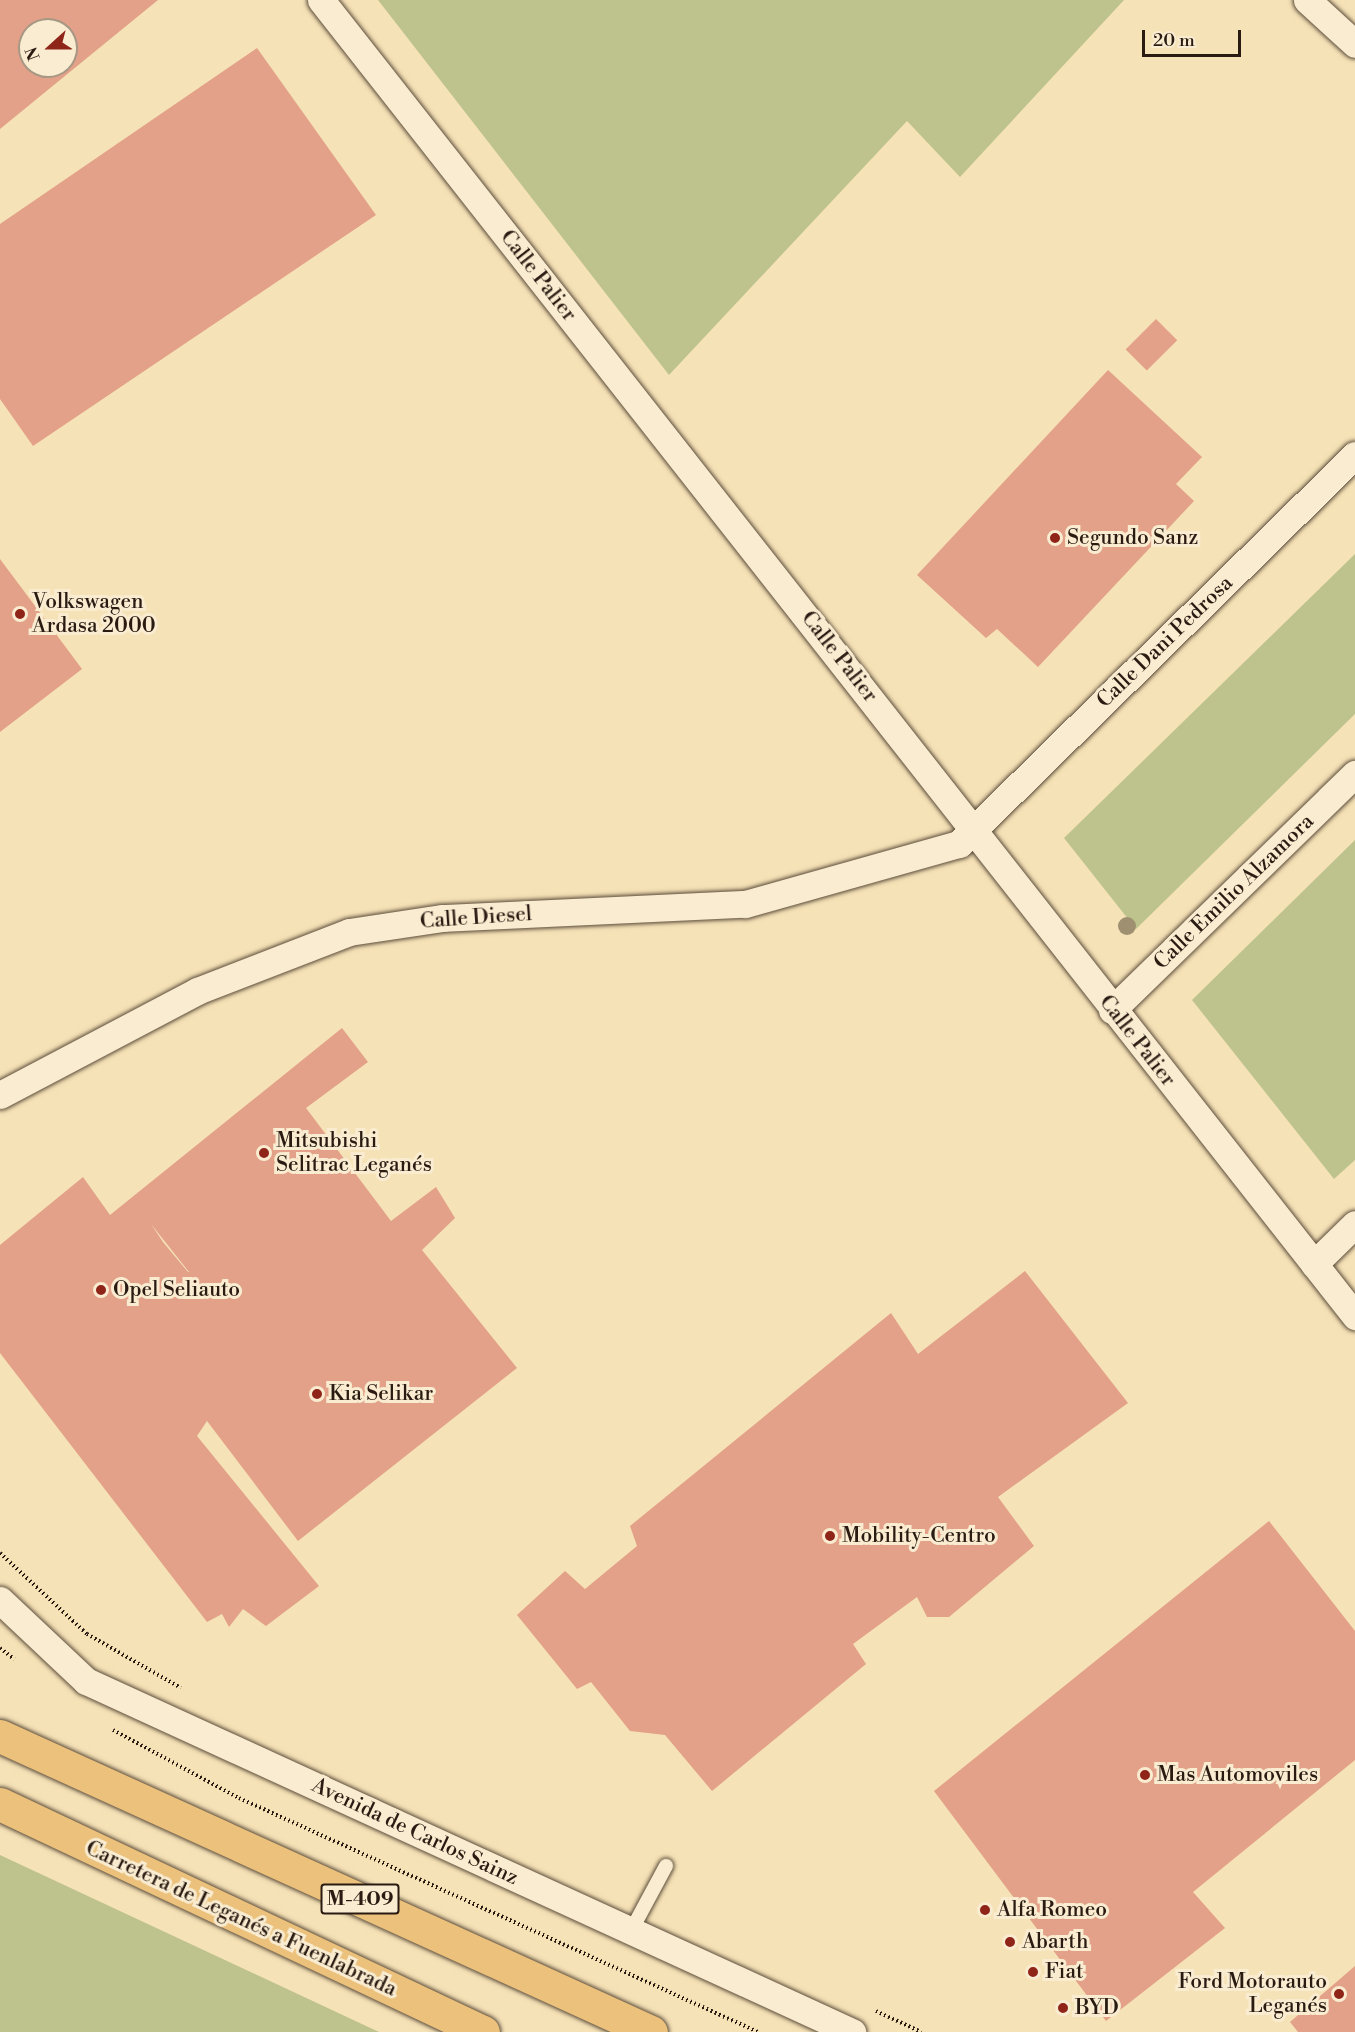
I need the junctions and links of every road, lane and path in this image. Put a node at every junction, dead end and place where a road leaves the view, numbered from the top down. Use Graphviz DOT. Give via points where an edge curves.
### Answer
graph roads {
  1 [pos="321,0"];
  2 [pos="1307,0"];
  3 [pos="1355,44"];
  4 [pos="1355,455"];
  5 [pos="1355,774"];
  6 [pos="976,829"];
  7 [pos="1112,1010"];
  8 [pos="0,1095"];
  9 [pos="1355,1224"];
  10 [pos="1314,1264"];
  11 [pos="1355,1316"];
  12 [pos="0,1553"];
  13 [pos="0,1600"];
  14 [pos="0,1648"];
  15 [pos="19,1662"];
  16 [pos="183,1689"];
  17 [pos="105,1725"];
  18 [pos="0,1736"];
  19 [pos="0,1804"];
  20 [pos="0,1819"];
  21 [pos="666,1866"];
  22 [pos="155,1879"];
  23 [pos="631,1931"];
  24 [pos="868,2008"];
  25 [pos="483,2032"];
  26 [pos="651,2032"];
  27 [pos="758,2032"];
  28 [pos="852,2032"];
  29 [pos="921,2032"];
  1 -- 6 [label="street, Calle Palier"];
  2 -- 3 [label="street"];
  4 -- 6 [label="street, Calle Dani Pedrosa"];
  5 -- 7 [label="street, Calle Emilio Alzamora"];
  6 -- 7 [label="street, Calle Palier"];
  6 -- 8 [label="street, Calle Diesel" via="959,844 745,904 443,918 349,932 197,991"];
  7 -- 10 [label="street, Calle Palier"];
  9 -- 10 [label="street"];
  10 -- 11 [label="street, Calle Palier"];
  12 -- 16 [label="path" via="87,1634"];
  13 -- 23 [label="street, Avenida de Carlos Sainz" via="86,1681"];
  14 -- 15 [label="path"];
  17 -- 27 [label="path" via="239,1798"];
  18 -- 26 [label="highway, M-409"];
  19 -- 22 [label="highway, Carretera de Leganés a Fuenlabrada"];
  20 -- 22 [label="highway"];
  21 -- 23 [label="lane"];
  22 -- 25 [label="highway, Carretera de Leganés a Fuenlabrada"];
  23 -- 28 [label="street, Avenida de Carlos Sainz"];
  24 -- 29 [label="path"];
}
